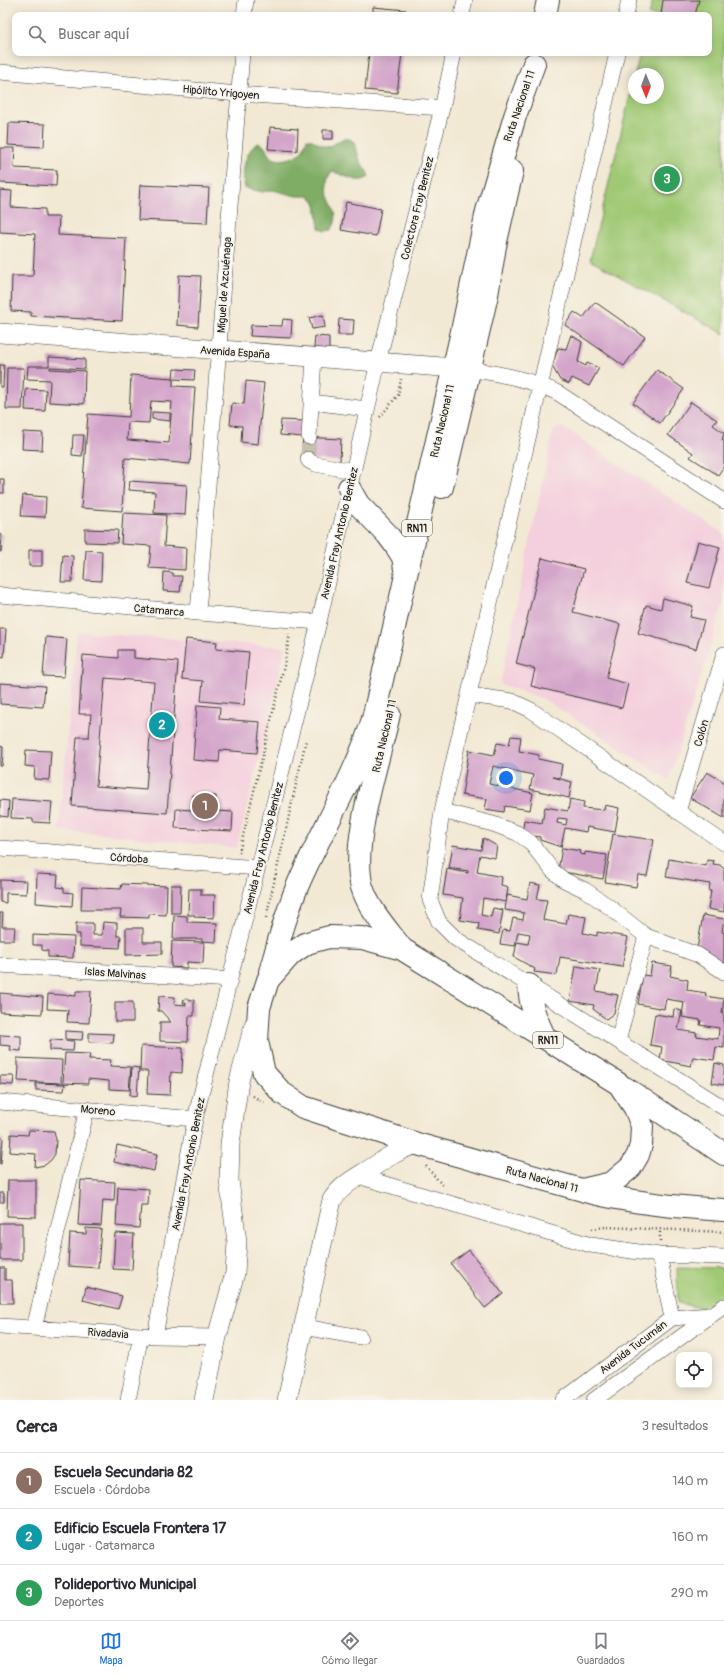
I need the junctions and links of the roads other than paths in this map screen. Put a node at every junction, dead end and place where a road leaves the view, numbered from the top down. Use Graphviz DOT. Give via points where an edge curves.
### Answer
graph roads {
  1 [pos="246,0"];
  2 [pos="465,0"];
  3 [pos="548,0"];
  4 [pos="629,0"];
  5 [pos="244,12"];
  6 [pos="463,12"];
  7 [pos="546,12"];
  8 [pos="627,12"];
  9 [pos="242,56"];
  10 [pos="453,56"];
  11 [pos="616,56"];
  12 [pos="535,59"];
  13 [pos="0,72"];
  14 [pos="238,94"];
  15 [pos="442,108"];
  16 [pos="0,334"];
  17 [pos="219,350"];
  18 [pos="314,358"];
  19 [pos="378,362"];
  20 [pos="462,368"];
  21 [pos="540,384"];
  22 [pos="311,402"];
  23 [pos="367,409"];
  24 [pos="309,437"];
  25 [pos="308,459"];
  26 [pos="351,479"];
  27 [pos="724,501"];
  28 [pos="406,577"];
  29 [pos="0,595"];
  30 [pos="198,613"];
  31 [pos="319,622"];
  32 [pos="724,654"];
  33 [pos="469,695"];
  34 [pos="442,811"];
  35 [pos="678,812"];
  36 [pos="724,843"];
  37 [pos="0,848"];
  38 [pos="258,868"];
  39 [pos="646,936"];
  40 [pos="402,949"];
  41 [pos="0,965"];
  42 [pos="724,972"];
  43 [pos="230,980"];
  44 [pos="268,980"];
  45 [pos="529,985"];
  46 [pos="259,1008"];
  47 [pos="545,1038"];
  48 [pos="618,1041"];
  49 [pos="619,1084"];
  50 [pos="0,1102"];
  51 [pos="724,1108"];
  52 [pos="87,1109"];
  53 [pos="196,1119"];
  54 [pos="420,1154"];
  55 [pos="724,1154"];
  56 [pos="358,1176"];
  57 [pos="582,1190"];
  58 [pos="724,1210"];
  59 [pos="659,1255"];
  60 [pos="724,1257"];
  61 [pos="724,1306"];
  62 [pos="711,1315"];
  63 [pos="672,1318"];
  64 [pos="0,1326"];
  65 [pos="304,1327"];
  66 [pos="34,1328"];
  67 [pos="148,1335"];
  68 [pos="360,1337"];
  69 [pos="217,1338"];
  70 [pos="599,1398"];
  71 [pos="128,1400"];
  72 [pos="204,1400"];
  73 [pos="287,1400"];
  74 [pos="563,1400"];
  1 -- 5 [label="street"];
  2 -- 6 [label="street"];
  3 -- 7 [label="highway"];
  4 -- 8 [label="street"];
  9 -- 14 [label="street, Miguel de Azcuénaga"];
  10 -- 15 [label="street, Colectora Fray Benitez"];
  11 -- 21 [label="street"];
  12 -- 20 [label="highway, Ruta Nacional 11 / RN11" via="514,116 487,211"];
  13 -- 14 [label="street, Hipólito Yrigoyen"];
  14 -- 15 [label="street, Hipólito Yrigoyen"];
  14 -- 17 [label="street, Miguel de Azcuénaga"];
  15 -- 19 [label="street, Colectora Fray Benitez"];
  16 -- 17 [label="main road, Avenida España"];
  17 -- 18 [label="main road, Avenida España"];
  17 -- 30 [label="street, Miguel de Azcuénaga"];
  18 -- 19 [label="main road, Avenida España"];
  18 -- 22 [label="street"];
  19 -- 20 [label="main road, Avenida España"];
  19 -- 23 [label="street, Avenida Fray Antonio Benitez"];
  20 -- 21 [label="street"];
  20 -- 28 [label="highway, Ruta Nacional 11 / RN11"];
  20 -- 40 [label="highway, Ruta Nacional 11 / RN11" via="360,840 359,871 362,888 369,905"];
  21 -- 27 [label="street" via="558,393"];
  21 -- 33 [label="street"];
  22 -- 23 [label="street"];
  22 -- 24 [label="street"];
  23 -- 26 [label="street, Avenida Fray Antonio Benitez"];
  25 -- 26 [label="street"];
  26 -- 28 [label="highway" via="358,504 387,534 403,557"];
  26 -- 31 [label="street, Avenida Fray Antonio Benitez"];
  28 -- 44 [label="highway, Ruta Nacional 11 / RN11" via="374,719 366,743 299,881"];
  29 -- 30 [label="street, Catamarca"];
  30 -- 31 [label="street, Catamarca"];
  31 -- 38 [label="street, Avenida Fray Antonio Benitez"];
  32 -- 35 [label="street, Colón"];
  33 -- 34 [label="street"];
  33 -- 35 [label="street" via="512,701 532,710"];
  34 -- 39 [label="street" via="517,832 530,842 553,871 564,880 585,890"];
  34 -- 45 [label="street" via="430,900 439,922 456,939"];
  35 -- 36 [label="street"];
  37 -- 38 [label="street, Córdoba"];
  38 -- 43 [label="street, Avenida Fray Antonio Benitez"];
  39 -- 42 [label="street" via="698,955"];
  39 -- 48 [label="street"];
  40 -- 44 [label="highway, Ruta Nacional 11 / RN11" via="362,938 329,937 307,943 290,954"];
  40 -- 47 [label="highway, Ruta Nacional 11 / RN11"];
  41 -- 43 [label="street, Islas Malvinas"];
  43 -- 53 [label="street, Avenida Fray Antonio Benitez"];
  44 -- 46 [label="highway, Ruta Nacional 11 / RN11"];
  45 -- 47 [label="highway" via="530,1002"];
  45 -- 48 [label="street"];
  46 -- 54 [label="highway, Ruta Nacional 11 / RN11" via="257,1042 264,1072 282,1093 303,1107"];
  46 -- 69 [label="main road" via="239,1081 230,1144 229,1180 237,1242 235,1272"];
  47 -- 49 [label="highway, Ruta Nacional 11 / RN11"];
  48 -- 51 [label="street"];
  49 -- 55 [label="highway, RN11"];
  49 -- 57 [label="highway, Ruta Nacional 11 / RN11" via="635,1108 642,1126 638,1155 631,1167 612,1183"];
  50 -- 52 [label="street, Moreno"];
  52 -- 53 [label="street, Moreno"];
  52 -- 66 [label="street"];
  53 -- 67 [label="street, Avenida Fray Antonio Benitez"];
  54 -- 56 [label="main road" via="399,1150"];
  54 -- 57 [label="highway, Ruta Nacional 11 / RN11"];
  56 -- 59 [label="street" via="591,1244"];
  56 -- 65 [label="main road" via="332,1200"];
  57 -- 58 [label="highway, RN11" via="623,1200"];
  59 -- 60 [label="street"];
  59 -- 63 [label="street"];
  61 -- 62 [label="street, Avenida Tucumán"];
  62 -- 63 [label="street, Avenida Tucumán"];
  62 -- 70 [label="street, Avenida Tucumán"];
  63 -- 74 [label="street, Avenida Tucumán"];
  64 -- 66 [label="street, Rivadavia"];
  65 -- 68 [label="street"];
  65 -- 73 [label="main road"];
  66 -- 67 [label="street, Rivadavia"];
  67 -- 69 [label="street, Rivadavia"];
  67 -- 71 [label="street, Avenida Fray Antonio Benitez"];
  69 -- 72 [label="main road"];
}
